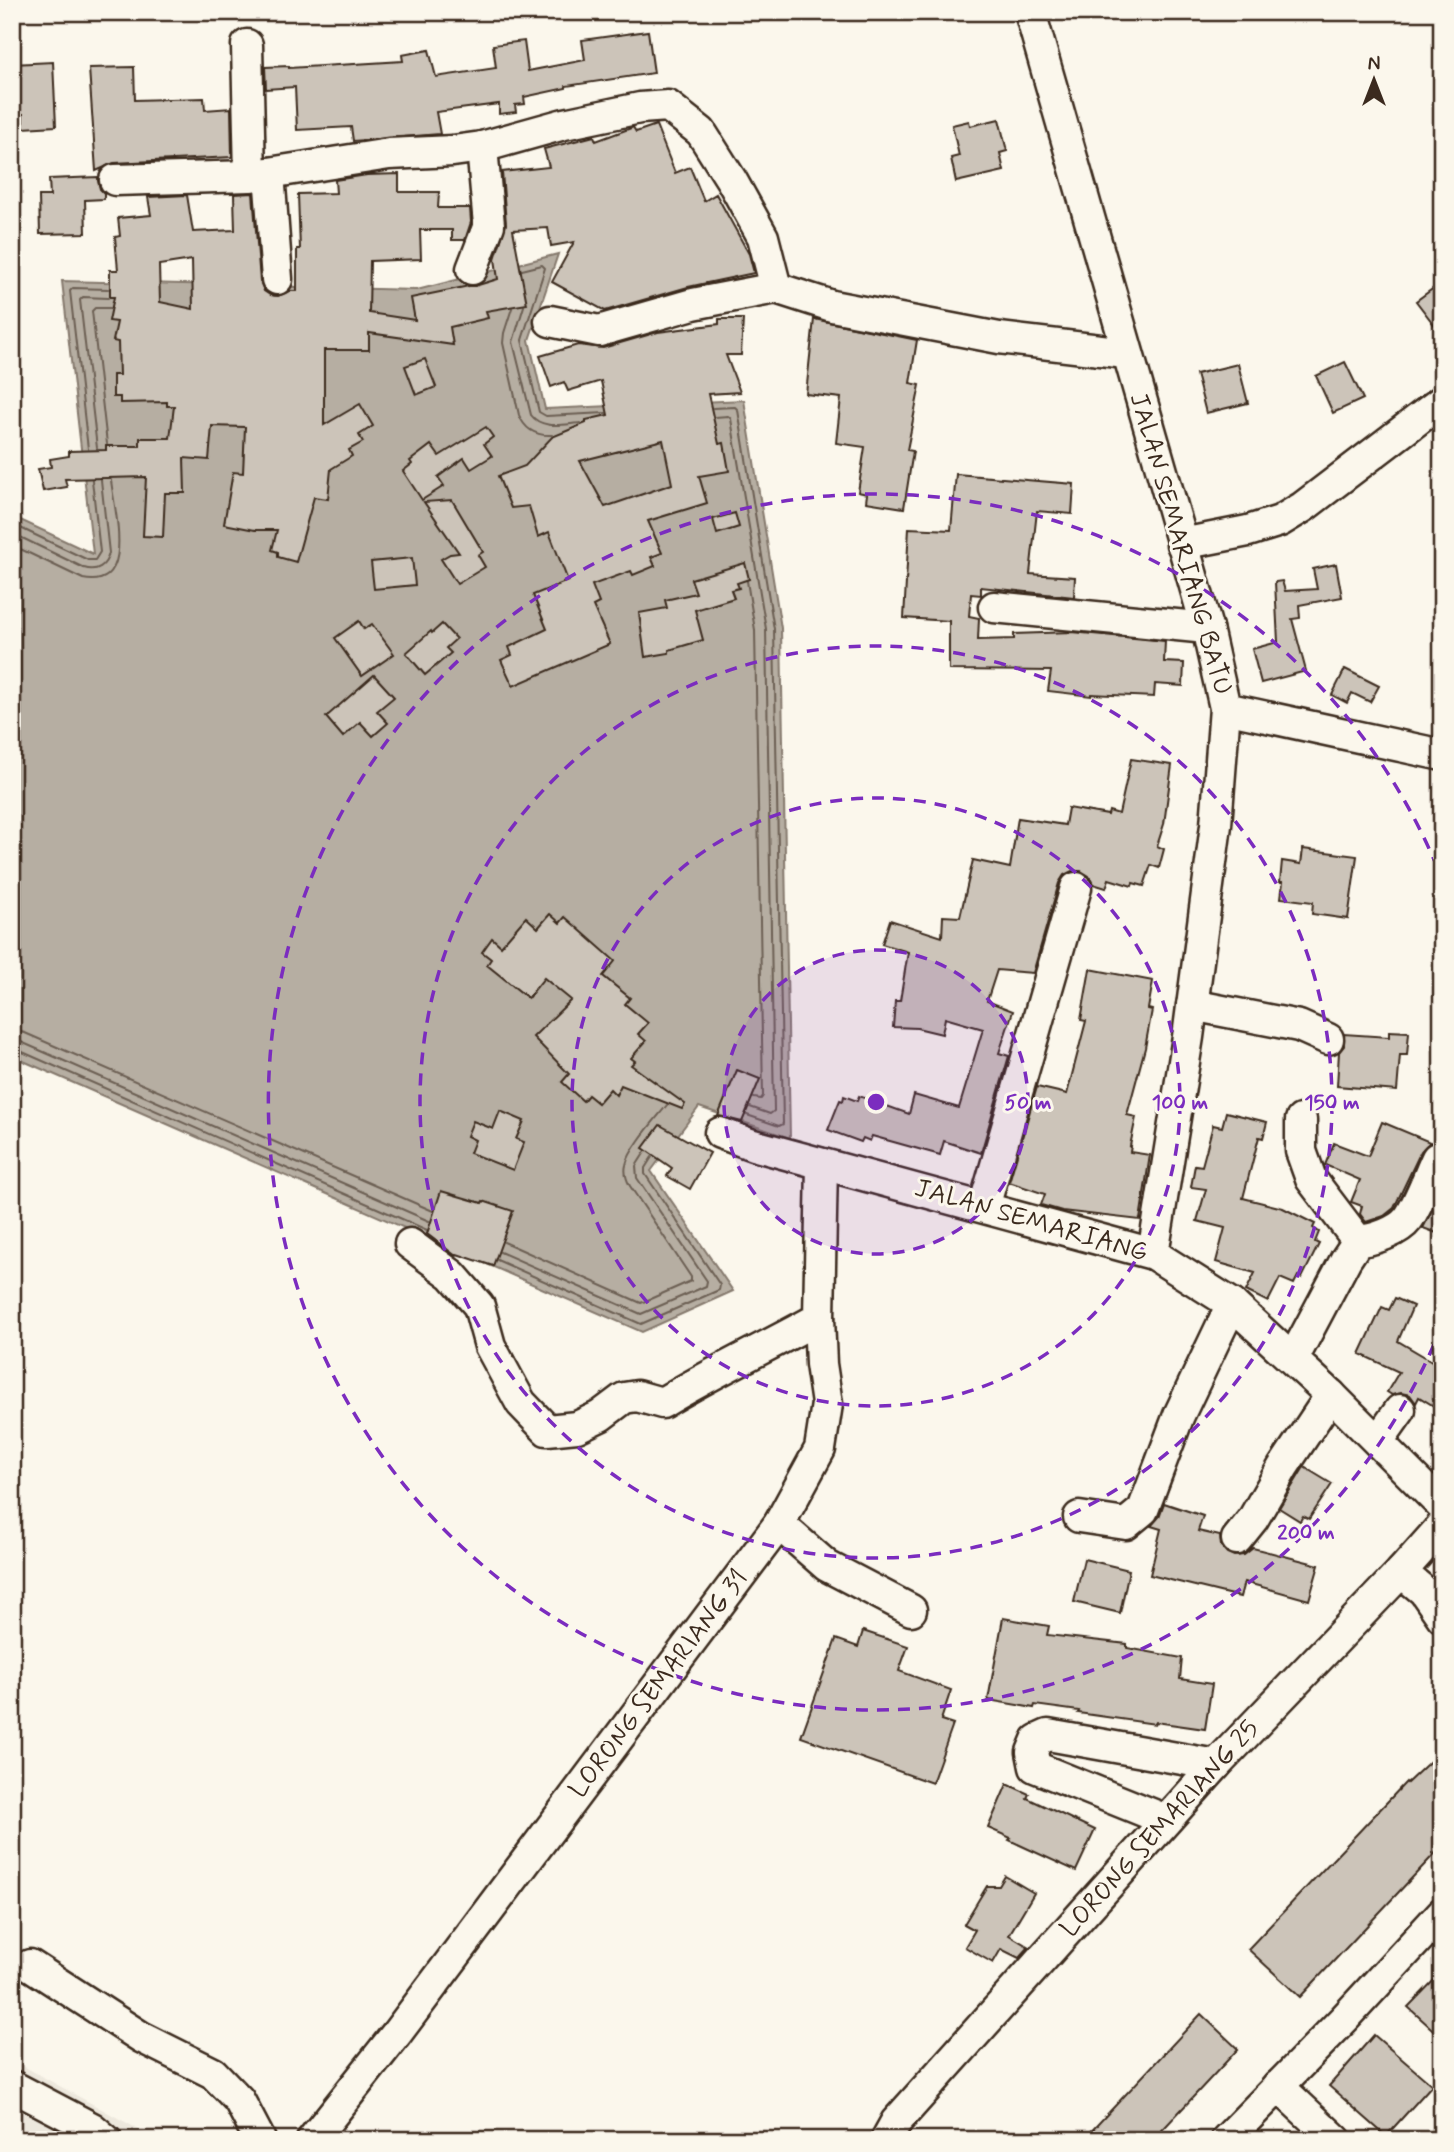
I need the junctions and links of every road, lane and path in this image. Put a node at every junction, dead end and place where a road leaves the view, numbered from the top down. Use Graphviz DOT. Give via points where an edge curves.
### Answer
graph roads {
  1 [pos="1030,12"];
  2 [pos="247,45"];
  3 [pos="482,147"];
  4 [pos="260,174"];
  5 [pos="115,180"];
  6 [pos="472,269"];
  7 [pos="277,279"];
  8 [pos="776,288"];
  9 [pos="550,321"];
  10 [pos="1126,353"];
  11 [pos="1442,401"];
  12 [pos="1182,544"];
  13 [pos="994,607"];
  14 [pos="1207,628"];
  15 [pos="1225,708"];
  16 [pos="1442,755"];
  17 [pos="1076,888"];
  18 [pos="1192,1005"];
  19 [pos="1328,1039"];
  20 [pos="1301,1120"];
  21 [pos="720,1133"];
  22 [pos="1437,1158"];
  23 [pos="822,1164"];
  24 [pos="984,1207"];
  25 [pos="1357,1241"];
  26 [pos="410,1244"];
  27 [pos="1153,1254"];
  28 [pos="1232,1304"];
  29 [pos="819,1318"];
  30 [pos="1293,1359"];
  31 [pos="1331,1395"];
  32 [pos="1400,1410"];
  33 [pos="1378,1441"];
  34 [pos="1442,1506"];
  35 [pos="1079,1517"];
  36 [pos="779,1524"];
  37 [pos="1442,1526"];
  38 [pos="1237,1539"];
  39 [pos="1401,1572"];
  40 [pos="911,1609"];
  41 [pos="1442,1617"];
  42 [pos="1216,1765"];
  43 [pos="1166,1820"];
  44 [pos="1442,1913"];
  45 [pos="30,1965"];
  46 [pos="12,2085"];
  47 [pos="1278,2086"];
  48 [pos="106,2140"];
  49 [pos="260,2140"];
  50 [pos="312,2140"];
  51 [pos="886,2140"];
  52 [pos="1226,2140"];
  53 [pos="1336,2140"];
  1 -- 10 [label="street, JALAN SEMARIANG BATU"];
  2 -- 4 [label="street"];
  3 -- 4 [label="street" via="389,154"];
  3 -- 6 [label="street" via="489,225"];
  3 -- 8 [label="street" via="577,121 668,106 701,132 732,181 764,237"];
  4 -- 5 [label="street"];
  4 -- 7 [label="street"];
  8 -- 9 [label="street" via="693,304 599,331"];
  8 -- 10 [label="street" via="832,306 999,338"];
  10 -- 12 [label="street, JALAN SEMARIANG BATU"];
  11 -- 12 [label="street" via="1280,522"];
  12 -- 14 [label="street, JALAN SEMARIANG BATU"];
  13 -- 14 [label="street"];
  14 -- 15 [label="street, JALAN SEMARIANG BATU"];
  15 -- 16 [label="street"];
  15 -- 18 [label="street, JALAN SEMARIANG BATU" via="1216,825"];
  17 -- 24 [label="street"];
  18 -- 19 [label="street" via="1299,1026"];
  18 -- 27 [label="street, JALAN SEMARIANG BATU"];
  20 -- 25 [label="street" via="1301,1151 1311,1179"];
  21 -- 23 [label="street, JALAN SEMARIANG"];
  22 -- 25 [label="street" via="1408,1219 1368,1241"];
  23 -- 24 [label="street, JALAN SEMARIANG"];
  23 -- 29 [label="street, LORONG SEMARIANG 31"];
  24 -- 27 [label="street, JALAN SEMARIANG"];
  25 -- 30 [label="street"];
  26 -- 29 [label="street" via="452,1275 479,1307 490,1346 521,1403 547,1430 577,1427 624,1398 637,1396 662,1403"];
  27 -- 28 [label="street, JALAN SEMARIANG"];
  28 -- 30 [label="street, JALAN SEMARIANG"];
  28 -- 35 [label="street" via="1180,1415 1143,1510 1126,1524"];
  29 -- 36 [label="street, LORONG SEMARIANG 31" via="827,1404 820,1449"];
  30 -- 31 [label="street, JALAN SEMARIANG"];
  31 -- 33 [label="street, JALAN SEMARIANG"];
  31 -- 38 [label="street"];
  32 -- 33 [label="street"];
  33 -- 34 [label="street, JALAN SEMARIANG"];
  36 -- 40 [label="street" via="827,1566"];
  36 -- 50 [label="street, LORONG SEMARIANG 31"];
  37 -- 39 [label="street, LORONG SEMARIANG 25"];
  39 -- 41 [label="street" via="1424,1591"];
  39 -- 42 [label="street, LORONG SEMARIANG 25"];
  42 -- 43 [label="street, LORONG SEMARIANG 25"];
  42 -- 43 [label="street" via="1048,1735 1037,1740 1032,1752 1035,1767"];
  43 -- 51 [label="street, LORONG SEMARIANG 25" via="896,2122"];
  44 -- 47 [label="street"];
  45 -- 49 [label="street" via="141,2037 214,2073 239,2100"];
  46 -- 48 [label="street" via="92,2127"];
  47 -- 52 [label="street"];
  47 -- 53 [label="street"];
}
